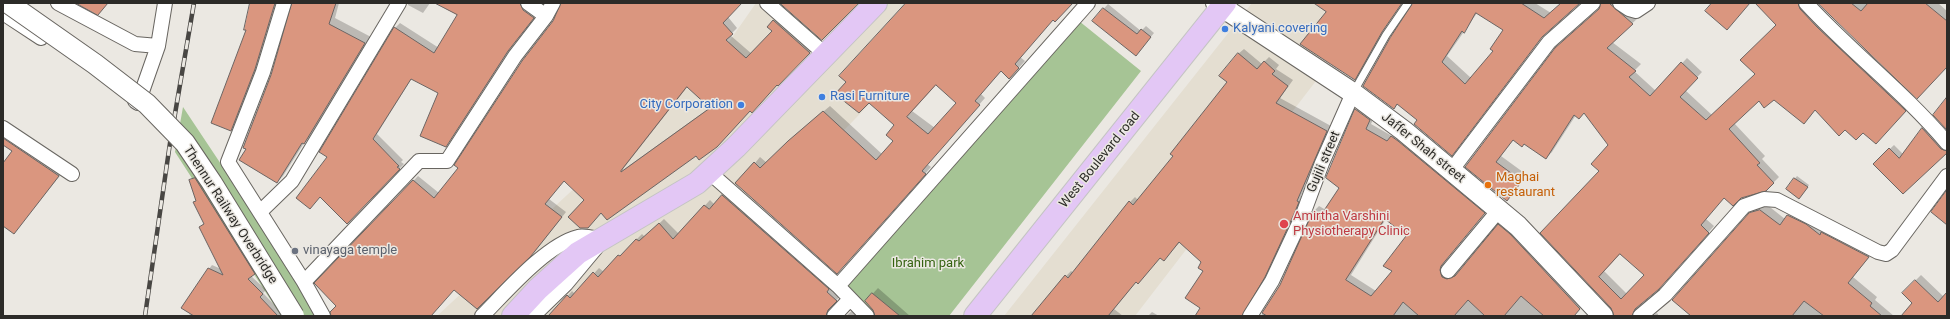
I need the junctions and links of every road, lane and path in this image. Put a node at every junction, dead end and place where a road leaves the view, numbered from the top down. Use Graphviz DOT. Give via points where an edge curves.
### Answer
graph roads {
  1 [pos="8,3"];
  2 [pos="58,3"];
  3 [pos="165,3"];
  4 [pos="284,3"];
  5 [pos="399,3"];
  6 [pos="528,3"];
  7 [pos="553,3"];
  8 [pos="767,3"];
  9 [pos="876,3"];
  10 [pos="1088,3"];
  11 [pos="1408,3"];
  12 [pos="1593,3"];
  13 [pos="1620,3"];
  14 [pos="1648,3"];
  15 [pos="1806,3"];
  16 [pos="1221,4"];
  17 [pos="3,13"];
  18 [pos="546,16"];
  19 [pos="158,46"];
  20 [pos="826,55"];
  21 [pos="1353,93"];
  22 [pos="3,128"];
  23 [pos="1947,143"];
  24 [pos="1451,171"];
  25 [pos="709,172"];
  26 [pos="72,174"];
  27 [pos="1947,176"];
  28 [pos="1499,210"];
  29 [pos="260,212"];
  30 [pos="603,240"];
  31 [pos="1448,271"];
  32 [pos="304,282"];
  33 [pos="838,286"];
  34 [pos="273,299"];
  35 [pos="850,299"];
  36 [pos="284,316"];
  37 [pos="294,316"];
  38 [pos="323,316"];
  39 [pos="482,316"];
  40 [pos="513,316"];
  41 [pos="533,316"];
  42 [pos="834,316"];
  43 [pos="867,316"];
  44 [pos="976,316"];
  45 [pos="1250,316"];
  46 [pos="1603,316"];
  47 [pos="1640,316"];
  1 -- 37 [label="street, Thennur Railway Overbridge, bridge" via="147,104 184,143 212,183"];
  2 -- 19 [label="street" via="135,44"];
  3 -- 19 [label="street"];
  4 -- 29 [label="street" via="262,72 228,162"];
  5 -- 29 [label="street" via="292,181"];
  6 -- 18 [label="street"];
  7 -- 18 [label="street"];
  8 -- 20 [label="street"];
  9 -- 20 [label="main road"];
  10 -- 33 [label="street"];
  11 -- 21 [label="lane" via="1386,35"];
  12 -- 24 [label="street" via="1549,42"];
  13 -- 14 [label="street" via="1636,11"];
  15 -- 23 [label="street" via="1874,67"];
  16 -- 21 [label="street, Jaffer Shah street"];
  16 -- 44 [label="main road, West Boulevard road"];
  17 -- 19 [label="street" via="138,103"];
  18 -- 32 [label="street" via="515,56 447,161 419,161"];
  20 -- 25 [label="main road"];
  21 -- 24 [label="street, Jaffer Shah street" via="1404,131"];
  21 -- 45 [label="street, Gujili street" via="1302,217 1272,281"];
  22 -- 26 [label="street"];
  24 -- 28 [label="street, Jaffer Shah street"];
  25 -- 30 [label="main road" via="697,183"];
  25 -- 33 [label="street"];
  27 -- 47 [label="street" via="1892,250 1886,254 1777,200 1764,199 1744,206 1665,295"];
  28 -- 31 [label="street"];
  28 -- 46 [label="street, Jaffer Shah street" via="1518,226"];
  29 -- 32 [label="street"];
  30 -- 39 [label="street" via="580,236 562,243 546,254"];
  30 -- 40 [label="main road" via="578,253"];
  30 -- 41 [label="street" via="566,284"];
  32 -- 38 [label="street"];
  33 -- 35 [label="street"];
  34 -- 36 [label="street"];
  35 -- 42 [label="street"];
  35 -- 43 [label="street"];
}
